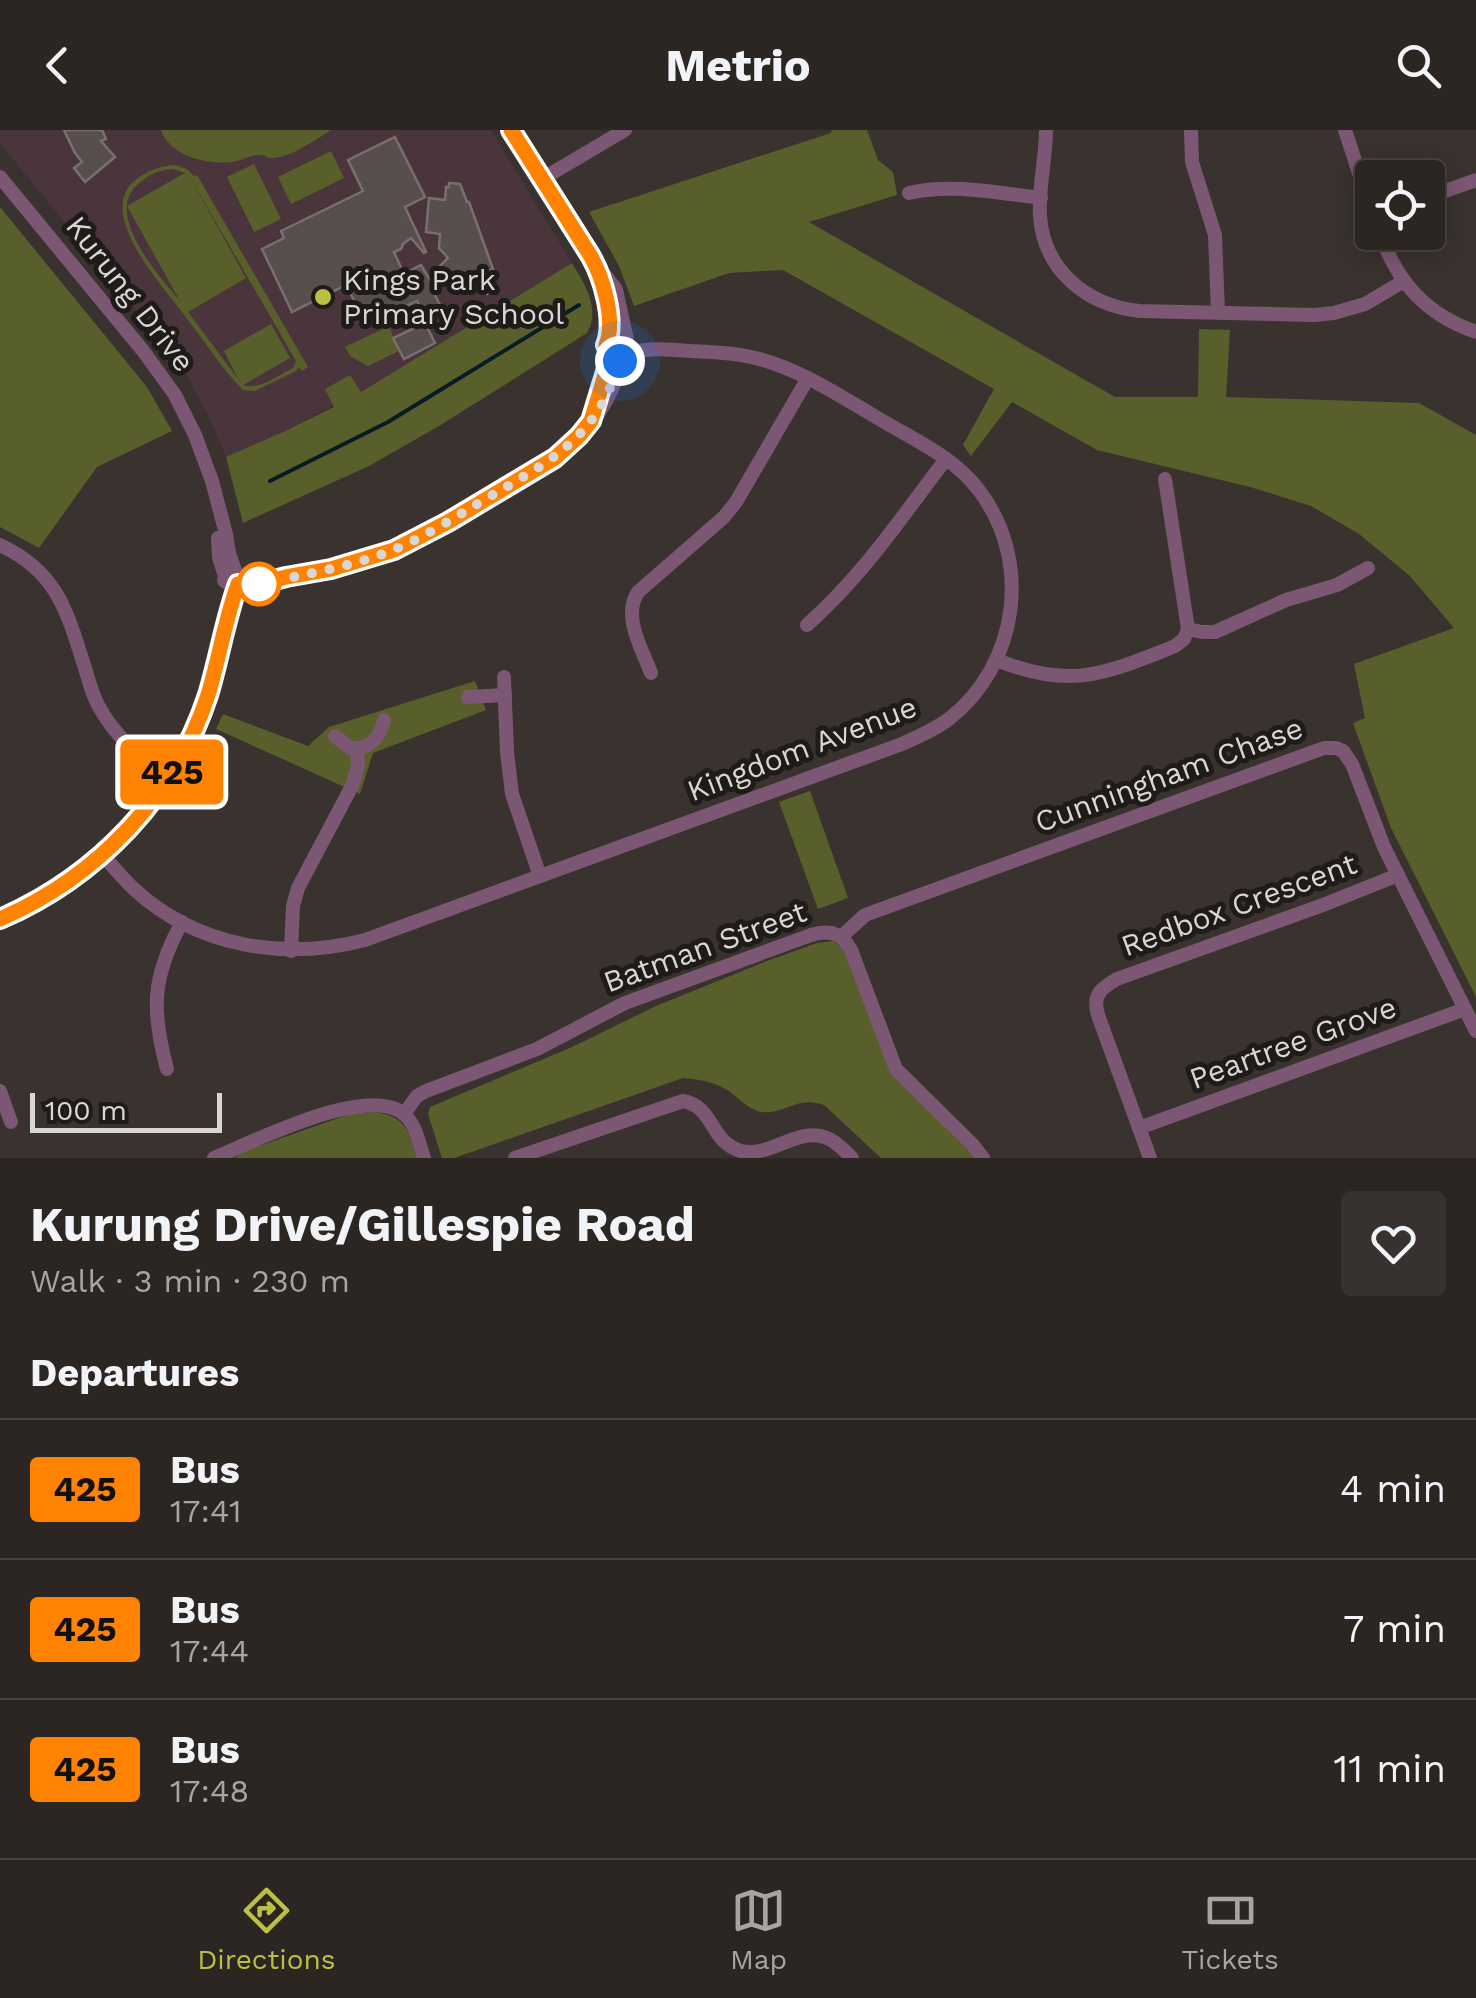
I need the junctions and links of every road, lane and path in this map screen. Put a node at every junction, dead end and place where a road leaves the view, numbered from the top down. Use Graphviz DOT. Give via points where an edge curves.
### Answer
graph roads {
  1 [pos="511,130"];
  2 [pos="625,130"];
  3 [pos="1046,130"];
  4 [pos="1191,130"];
  5 [pos="1346,130"];
  6 [pos="1355,160"];
  7 [pos="0,177"];
  8 [pos="542,179"];
  9 [pos="1476,180"];
  10 [pos="1445,190"];
  11 [pos="909,193"];
  12 [pos="1041,198"];
  13 [pos="1387,250"];
  14 [pos="1404,281"];
  15 [pos="1218,312"];
  16 [pos="1476,332"];
  17 [pos="619,348"];
  18 [pos="808,378"];
  19 [pos="946,459"];
  20 [pos="1164,479"];
  21 [pos="0,546"];
  22 [pos="1368,568"];
  23 [pos="234,580"];
  24 [pos="807,624"];
  25 [pos="1188,630"];
  26 [pos="997,660"];
  27 [pos="652,673"];
  28 [pos="504,677"];
  29 [pos="505,695"];
  30 [pos="468,697"];
  31 [pos="384,720"];
  32 [pos="336,736"];
  33 [pos="357,749"];
  34 [pos="168,778"];
  35 [pos="102,855"];
  36 [pos="1398,875"];
  37 [pos="540,876"];
  38 [pos="0,919"];
  39 [pos="182,922"];
  40 [pos="842,937"];
  41 [pos="291,951"];
  42 [pos="1465,1009"];
  43 [pos="1476,1031"];
  44 [pos="167,1069"];
  45 [pos="0,1091"];
  46 [pos="404,1114"];
  47 [pos="11,1122"];
  48 [pos="1139,1128"];
  49 [pos="214,1158"];
  50 [pos="424,1158"];
  51 [pos="515,1158"];
  52 [pos="852,1158"];
  53 [pos="983,1158"];
  54 [pos="1150,1158"];
  1 -- 8 [label="street"];
  2 -- 8 [label="street"];
  3 -- 12 [label="street"];
  4 -- 15 [label="street" via="1192,162 1215,235"];
  5 -- 6 [label="street"];
  7 -- 23 [label="street, Kurung Drive" via="164,377 212,481 218,548"];
  8 -- 17 [label="street" via="598,268"];
  9 -- 10 [label="street"];
  11 -- 12 [label="street" via="954,188"];
  12 -- 15 [label="street" via="1050,253 1087,294 1127,310"];
  13 -- 14 [label="street"];
  14 -- 15 [label="street" via="1334,313"];
  14 -- 16 [label="street" via="1438,314"];
  17 -- 18 [label="street, Kingdom Avenue" via="730,353"];
  17 -- 23 [label="street" via="602,408 555,458 394,550 259,584"];
  18 -- 19 [label="street, Kingdom Avenue"];
  18 -- 27 [label="street" via="736,502 633,598 632,619"];
  19 -- 24 [label="street" via="868,564"];
  19 -- 26 [label="street, Kingdom Avenue" via="978,489 1007,548 1012,603"];
  20 -- 25 [label="street"];
  21 -- 34 [label="street" via="50,582 98,706 135,753"];
  22 -- 25 [label="street" via="1215,632"];
  23 -- 34 [label="street, Kurung Drive" via="200,716"];
  25 -- 26 [label="street" via="1168,649 1076,678"];
  26 -- 37 [label="street, Kingdom Avenue" via="962,707 919,737"];
  28 -- 29 [label="street"];
  29 -- 30 [label="street"];
  29 -- 37 [label="street" via="512,794"];
  31 -- 33 [label="street" via="379,736"];
  32 -- 33 [label="street"];
  33 -- 41 [label="street" via="352,786 298,888"];
  34 -- 35 [label="street, Kurung Drive"];
  35 -- 38 [label="street, Kurung Drive"];
  35 -- 39 [label="street, Kingdom Avenue" via="135,890"];
  36 -- 40 [label="street, Cunningham Chase" via="1352,764 1330,747 865,915"];
  36 -- 42 [label="street, Cunningham Chase"];
  36 -- 48 [label="street, Redbox Crescent" via="1100,990 1098,1015"];
  37 -- 41 [label="street, Kingdom Avenue" via="365,940"];
  39 -- 41 [label="street, Kingdom Avenue" via="228,941"];
  39 -- 44 [label="street" via="158,983 157,1026"];
  40 -- 46 [label="street, Batman Street" via="822,932 626,1003 537,1049 426,1091"];
  40 -- 53 [label="street, Batman Street" via="896,1070"];
  42 -- 43 [label="street, Cunningham Chase"];
  42 -- 48 [label="street, Peartree Grove"];
  45 -- 47 [label="street"];
  46 -- 49 [label="street" via="386,1106 346,1108"];
  46 -- 50 [label="street"];
  48 -- 54 [label="street, Redbox Crescent"];
  51 -- 52 [label="street" via="683,1101 704,1111 720,1139 738,1150 758,1152 818,1136"];
}
